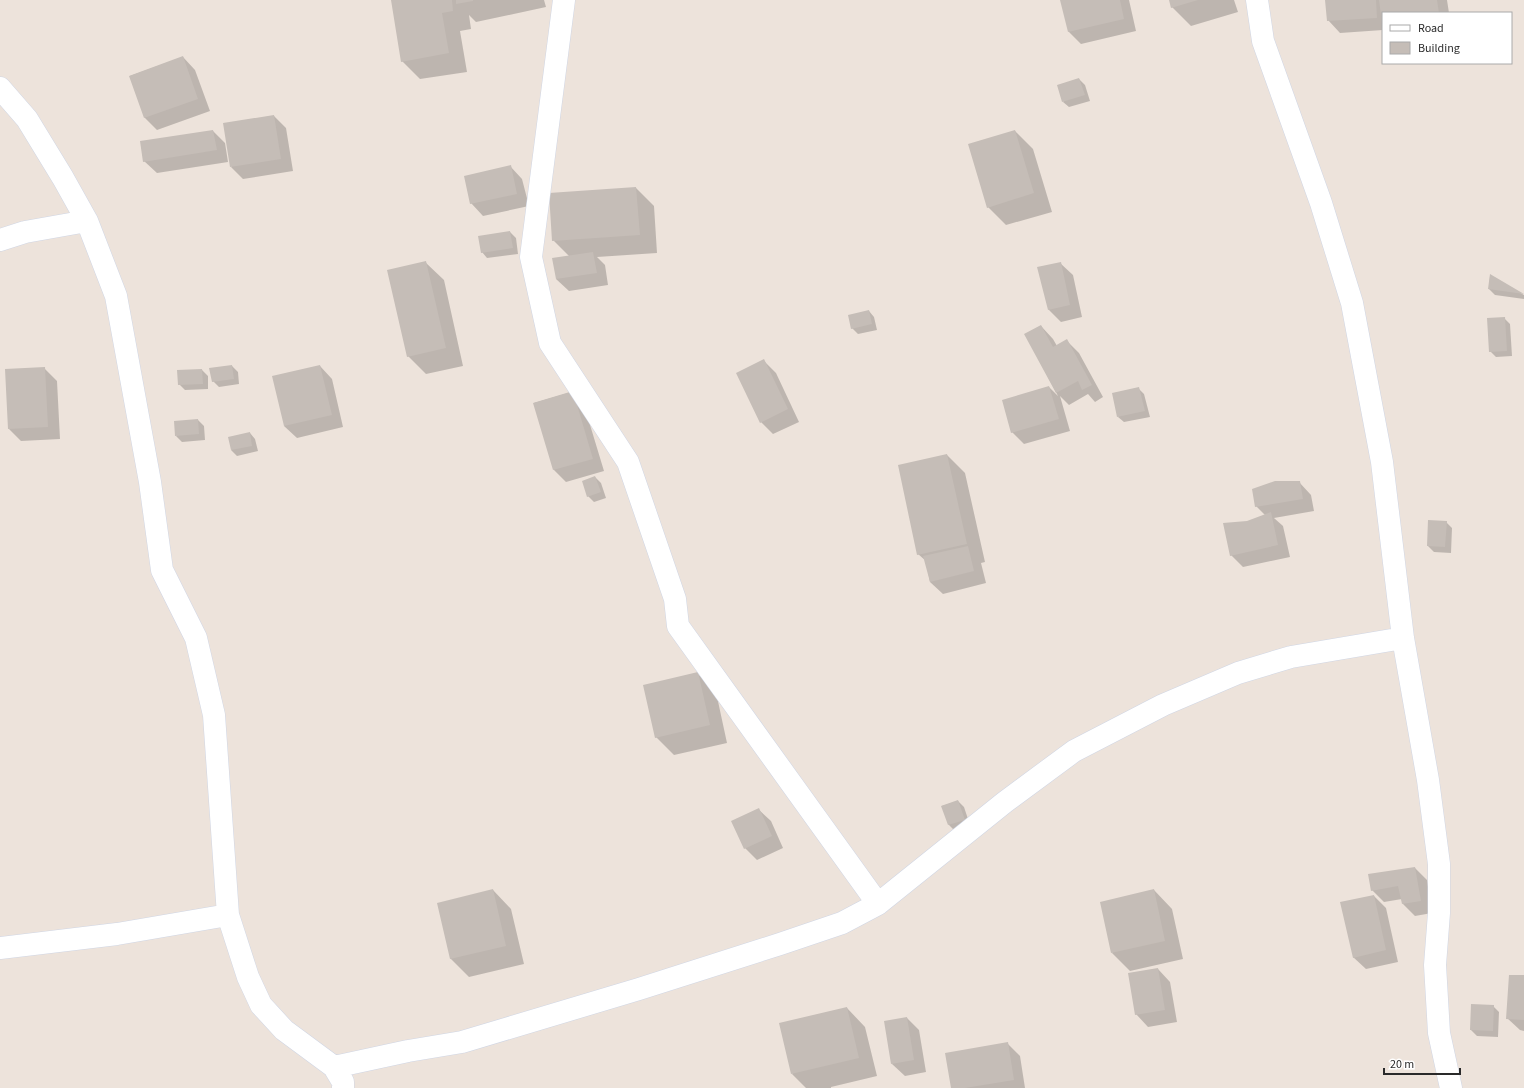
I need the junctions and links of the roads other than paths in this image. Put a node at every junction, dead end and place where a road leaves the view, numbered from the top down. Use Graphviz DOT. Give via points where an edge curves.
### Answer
graph roads {
  1 [pos="564,0"];
  2 [pos="1257,0"];
  3 [pos="0,88"];
  4 [pos="87,221"];
  5 [pos="0,240"];
  6 [pos="1403,638"];
  7 [pos="878,904"];
  8 [pos="228,915"];
  9 [pos="0,948"];
  10 [pos="334,1067"];
  11 [pos="343,1088"];
  12 [pos="1451,1088"];
  1 -- 7 [label="street" via="530,257 550,343 628,462 675,599 678,626"];
  2 -- 6 [label="street" via="1263,41 1321,203 1352,303 1382,462"];
  3 -- 4 [label="street" via="28,119"];
  4 -- 5 [label="street" via="25,232"];
  4 -- 8 [label="street" via="116,296 150,482 162,570 196,638 214,715"];
  6 -- 7 [label="street" via="1291,657 1238,673 1156,708 1074,751 1005,802"];
  6 -- 12 [label="street" via="1428,780 1439,864 1435,973 1439,1033"];
  7 -- 10 [label="street" via="842,923 639,989 462,1042"];
  8 -- 9 [label="street" via="117,934"];
  8 -- 10 [label="street" via="248,977 261,1005 284,1030"];
  10 -- 11 [label="street" via="343,1082"];
}
